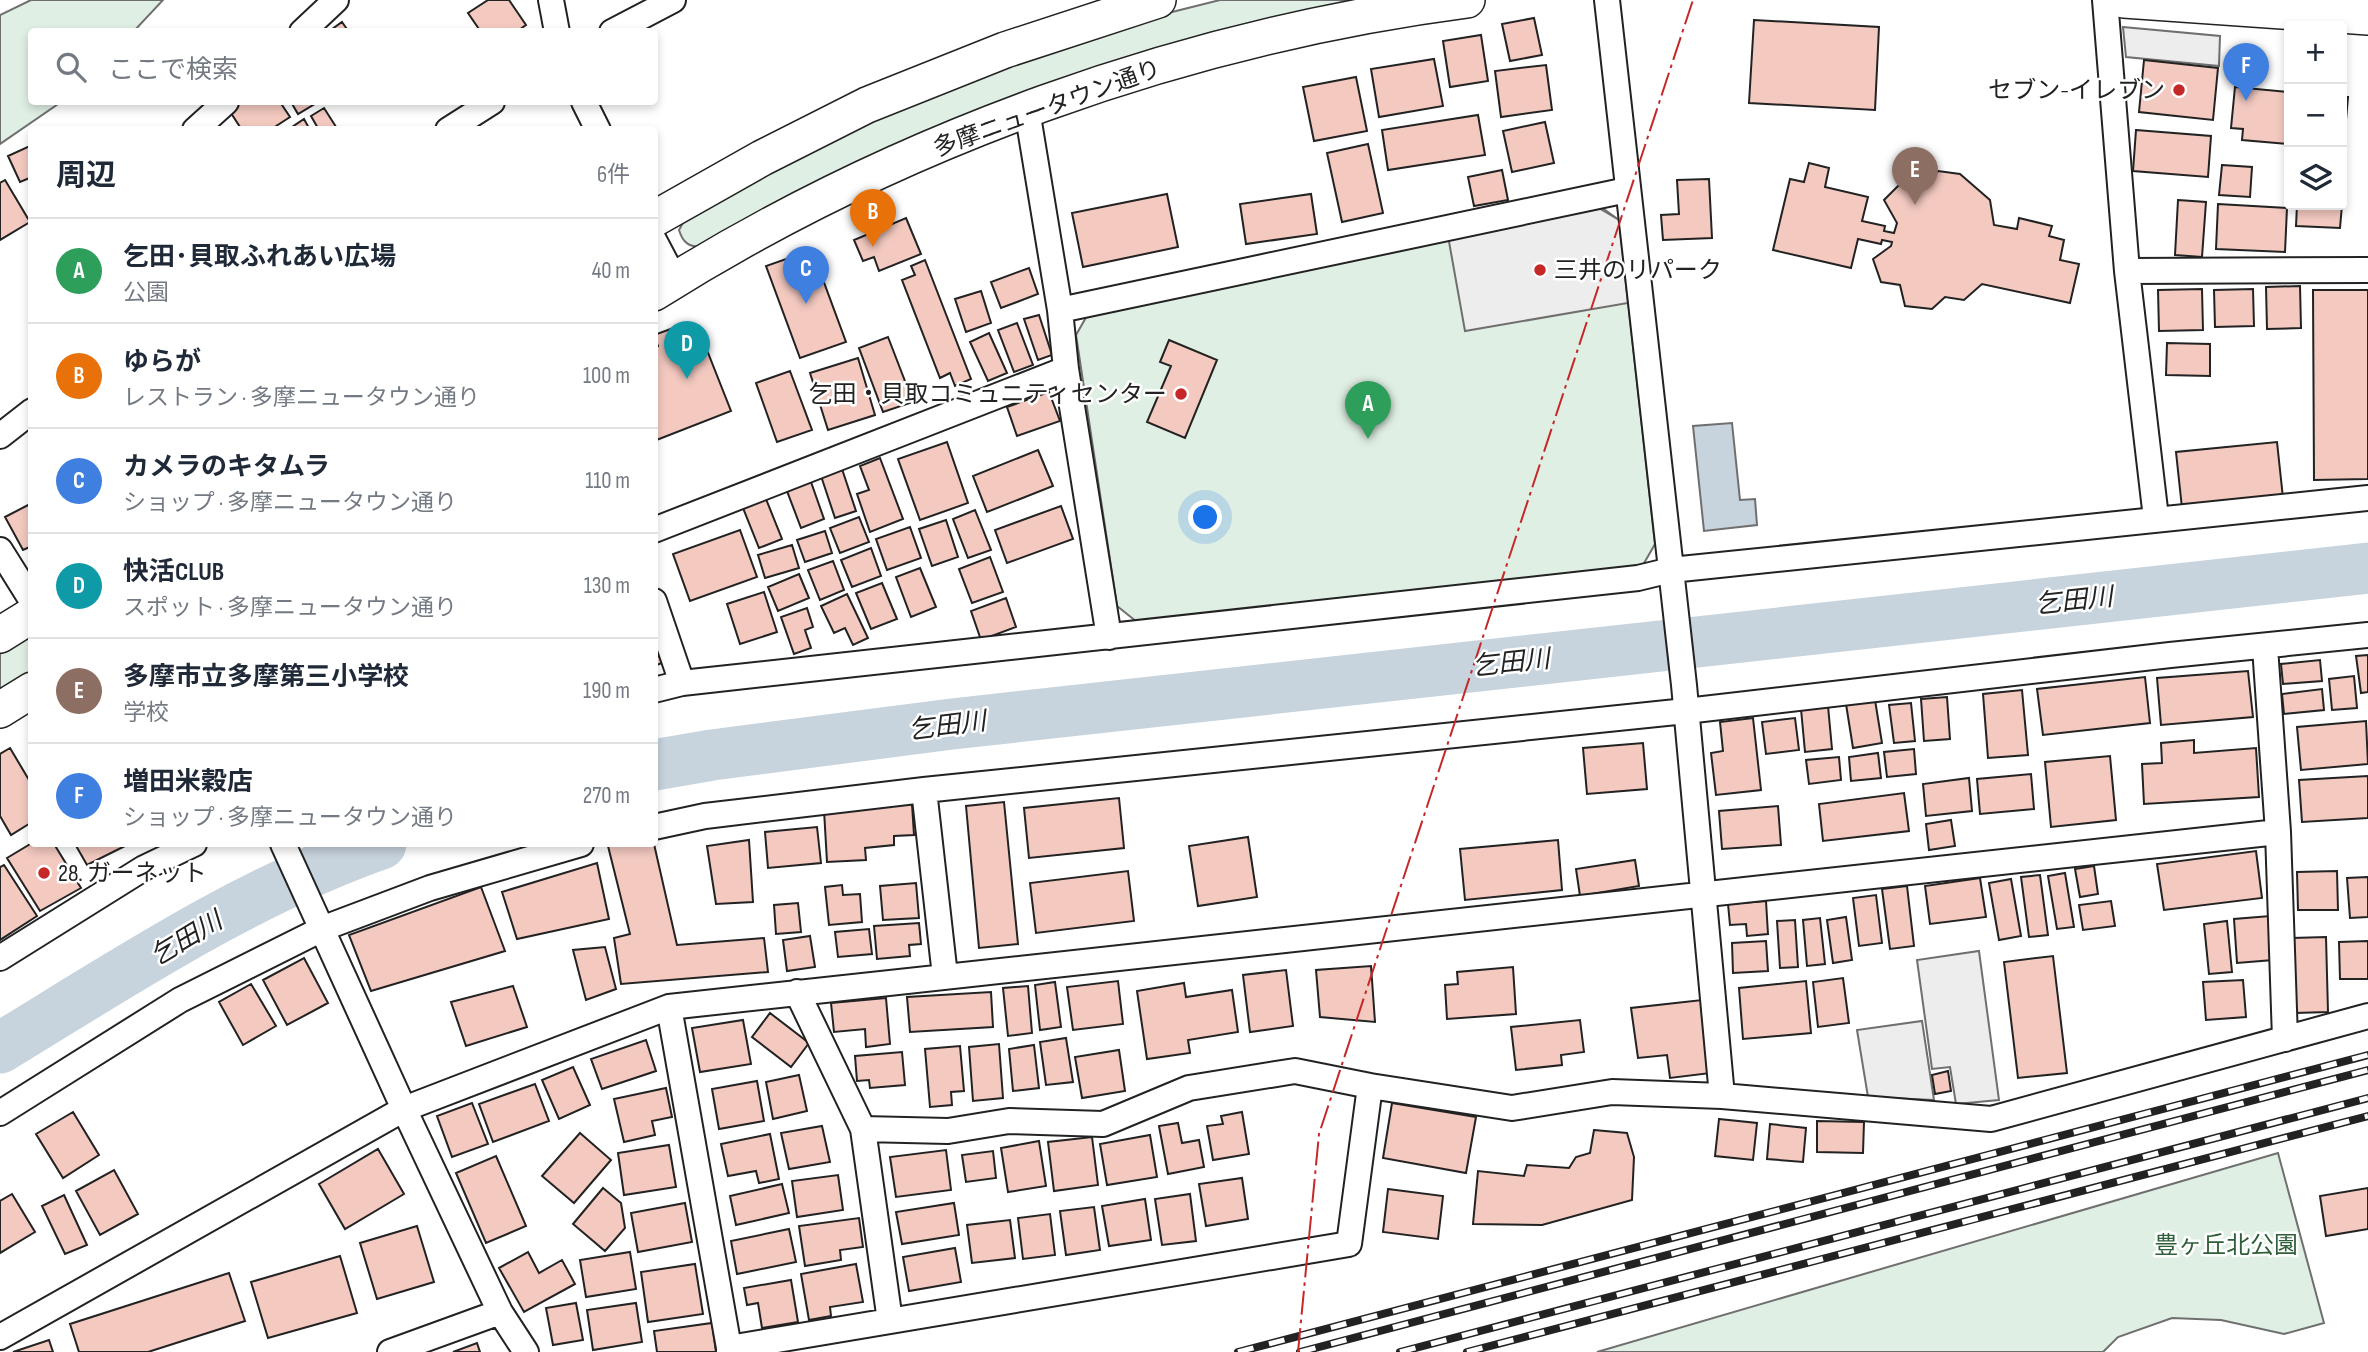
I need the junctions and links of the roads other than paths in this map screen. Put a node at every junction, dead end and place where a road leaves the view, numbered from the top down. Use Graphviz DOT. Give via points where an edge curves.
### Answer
graph roads {
  1 [pos="336,0"];
  2 [pos="551,0"];
  3 [pos="673,0"];
  4 [pos="1158,0"];
  5 [pos="1467,0"];
  6 [pos="1607,0"];
  7 [pos="2105,0"];
  8 [pos="2124,0"];
  9 [pos="2368,17"];
  10 [pos="306,28"];
  11 [pos="556,28"];
  12 [pos="620,28"];
  13 [pos="223,105"];
  14 [pos="487,105"];
  15 [pos="586,105"];
  16 [pos="1027,110"];
  17 [pos="199,126"];
  18 [pos="454,126"];
  19 [pos="596,126"];
  20 [pos="1627,190"];
  21 [pos="658,217"];
  22 [pos="658,257"];
  23 [pos="2368,270"];
  24 [pos="2127,271"];
  25 [pos="665,287"];
  26 [pos="1060,310"];
  27 [pos="1066,369"];
  28 [pos="28,414"];
  29 [pos="0,436"];
  30 [pos="2368,498"];
  31 [pos="2156,518"];
  32 [pos="658,528"];
  33 [pos="0,550"];
  34 [pos="1671,570"];
  35 [pos="28,595"];
  36 [pos="658,613"];
  37 [pos="28,618"];
  38 [pos="0,635"];
  39 [pos="2368,635"];
  40 [pos="1109,637"];
  41 [pos="2265,647"];
  42 [pos="682,683"];
  43 [pos="658,689"];
  44 [pos="28,692"];
  45 [pos="0,710"];
  46 [pos="1686,711"];
  47 [pos="924,790"];
  48 [pos="658,826"];
  49 [pos="2278,832"];
  50 [pos="188,847"];
  51 [pos="284,847"];
  52 [pos="571,847"];
  53 [pos="1703,895"];
  54 [pos="324,928"];
  55 [pos="0,958"];
  56 [pos="945,976"];
  57 [pos="797,992"];
  58 [pos="669,1007"];
  59 [pos="2368,1016"];
  60 [pos="2285,1039"];
  61 [pos="1370,1086"];
  62 [pos="1722,1096"];
  63 [pos="404,1109"];
  64 [pos="0,1113"];
  65 [pos="863,1129"];
  66 [pos="500,1312"];
  67 [pos="890,1321"];
  68 [pos="0,1337"];
  69 [pos="729,1350"];
  70 [pos="390,1352"];
  71 [pos="526,1352"];
  1 -- 10 [label="street"];
  2 -- 11 [label="street"];
  3 -- 12 [label="street"];
  4 -- 21 [label="main road" via="1005,50 867,105"];
  5 -- 16 [label="main road, 多摩ニュータウン通り" via="1280,33"];
  6 -- 20 [label="street"];
  7 -- 24 [label="street"];
  8 -- 9 [label="main road"];
  13 -- 17 [label="street"];
  14 -- 18 [label="street"];
  15 -- 19 [label="street"];
  16 -- 25 [label="main road, 多摩ニュータウン通り" via="888,166"];
  16 -- 26 [label="street"];
  20 -- 26 [label="street"];
  20 -- 34 [label="street"];
  22 -- 25 [label="street"];
  23 -- 24 [label="street"];
  24 -- 31 [label="street"];
  26 -- 27 [label="street"];
  27 -- 32 [label="street"];
  27 -- 40 [label="street"];
  28 -- 29 [label="street"];
  30 -- 31 [label="street"];
  31 -- 34 [label="street"];
  33 -- 35 [label="street"];
  34 -- 40 [label="street" via="1638,578"];
  34 -- 46 [label="street"];
  36 -- 42 [label="street"];
  37 -- 38 [label="main road"];
  39 -- 41 [label="street"];
  40 -- 42 [label="street"];
  41 -- 46 [label="street"];
  41 -- 49 [label="street"];
  42 -- 43 [label="street"];
  44 -- 45 [label="main road"];
  46 -- 47 [label="street"];
  46 -- 53 [label="street"];
  47 -- 48 [label="street" via="705,816"];
  47 -- 56 [label="street"];
  49 -- 53 [label="street"];
  49 -- 60 [label="street"];
  50 -- 55 [label="street" via="145,868"];
  51 -- 54 [label="street"];
  52 -- 54 [label="street" via="430,888"];
  53 -- 56 [label="street"];
  53 -- 62 [label="street"];
  54 -- 63 [label="street"];
  54 -- 64 [label="street" via="180,1000"];
  56 -- 57 [label="street"];
  57 -- 58 [label="street"];
  57 -- 65 [label="street"];
  58 -- 63 [label="street"];
  58 -- 69 [label="street"];
  59 -- 60 [label="street"];
  60 -- 62 [label="street" via="1991,1119"];
  61 -- 62 [label="street" via="1512,1108 1612,1092"];
  61 -- 65 [label="street" via="1295,1071 1189,1088 1103,1124 1009,1121 948,1131"];
  61 -- 67 [label="street" via="1349,1244"];
  63 -- 66 [label="street"];
  63 -- 68 [label="street"];
  65 -- 67 [label="street"];
  66 -- 70 [label="street"];
  66 -- 71 [label="street"];
  67 -- 69 [label="street"];
}
